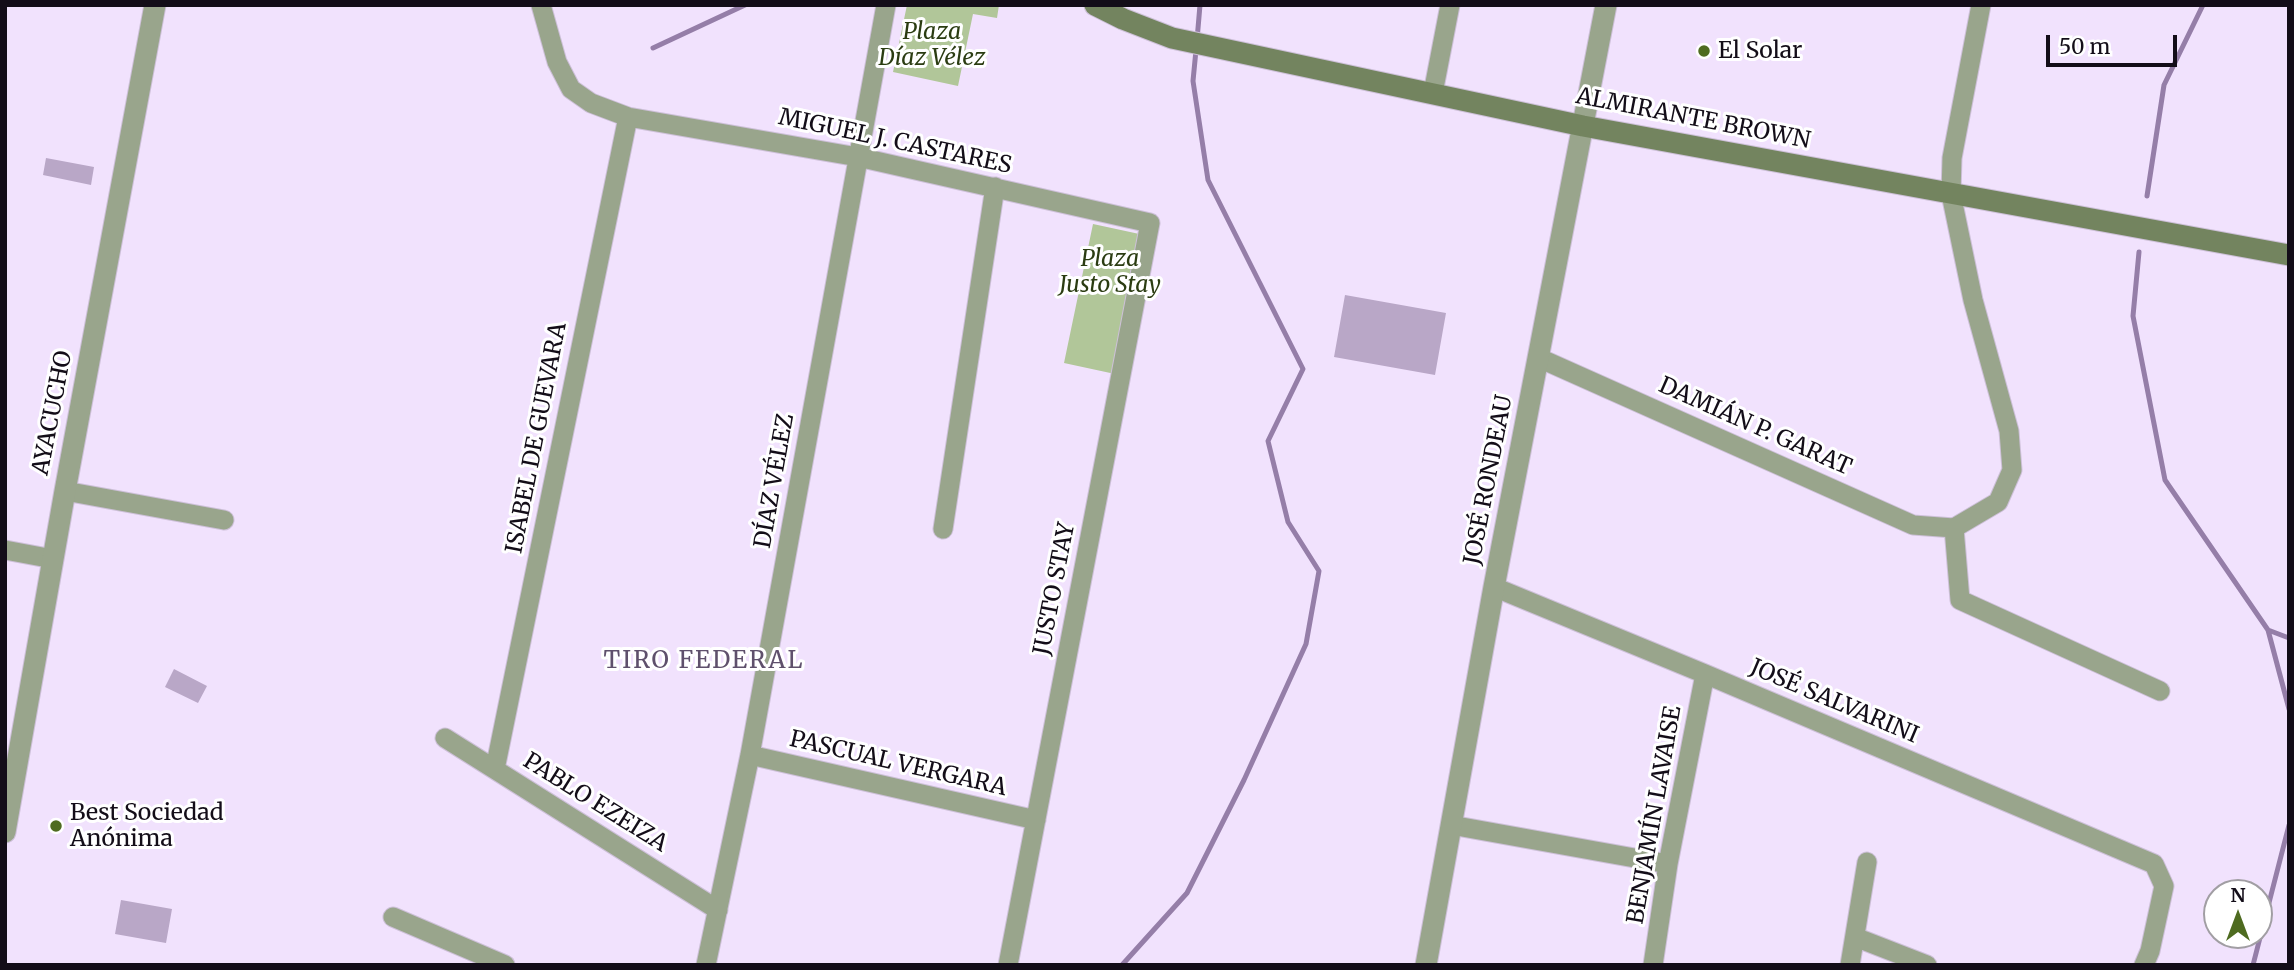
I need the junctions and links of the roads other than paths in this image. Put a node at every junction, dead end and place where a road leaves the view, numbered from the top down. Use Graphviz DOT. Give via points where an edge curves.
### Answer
graph roads {
  1 [pos="155,5"];
  2 [pos="541,5"];
  3 [pos="886,5"];
  4 [pos="1095,5"];
  5 [pos="1450,5"];
  6 [pos="1606,5"];
  7 [pos="1981,5"];
  8 [pos="1433,93"];
  9 [pos="628,117"];
  10 [pos="1583,126"];
  11 [pos="858,157"];
  12 [pos="995,187"];
  13 [pos="1951,194"];
  14 [pos="1150,223"];
  15 [pos="2289,255"];
  16 [pos="1539,358"];
  17 [pos="65,492"];
  18 [pos="224,520"];
  19 [pos="1954,528"];
  20 [pos="943,529"];
  21 [pos="5,550"];
  22 [pos="53,559"];
  23 [pos="1494,587"];
  24 [pos="1706,674"];
  25 [pos="2160,691"];
  26 [pos="445,738"];
  27 [pos="750,755"];
  28 [pos="495,769"];
  29 [pos="6,819"];
  30 [pos="1036,820"];
  31 [pos="1451,825"];
  32 [pos="1867,862"];
  33 [pos="1668,864"];
  34 [pos="718,910"];
  35 [pos="393,917"];
  36 [pos="1855,937"];
  37 [pos="505,965"];
  38 [pos="706,965"];
  39 [pos="1008,965"];
  40 [pos="1426,965"];
  41 [pos="1653,965"];
  42 [pos="1850,965"];
  43 [pos="1927,965"];
  44 [pos="2144,965"];
  1 -- 17 [label="street, AYACUCHO"];
  2 -- 9 [label="street, MIGUEL J. CASTARES" via="557,62 571,89 591,103"];
  3 -- 11 [label="street, DÍAZ VÉLEZ"];
  4 -- 8 [label="main road, ALMIRANTE BROWN" via="1172,38"];
  5 -- 8 [label="street"];
  6 -- 10 [label="street, JOSÉ RONDEAU"];
  7 -- 13 [label="street" via="1952,158"];
  8 -- 10 [label="main road, ALMIRANTE BROWN"];
  9 -- 11 [label="street, MIGUEL J. CASTARES"];
  9 -- 28 [label="street, ISABEL DE GUEVARA"];
  10 -- 13 [label="main road, ALMIRANTE BROWN"];
  10 -- 16 [label="street, JOSÉ RONDEAU"];
  11 -- 12 [label="street, MIGUEL J. CASTARES"];
  11 -- 27 [label="street, DÍAZ VÉLEZ"];
  12 -- 14 [label="street, MIGUEL J. CASTARES"];
  12 -- 20 [label="street"];
  13 -- 15 [label="main road, ALMIRANTE BROWN"];
  13 -- 19 [label="street" via="1973,300 2009,431 2012,470 1998,502"];
  14 -- 30 [label="street, JUSTO STAY"];
  16 -- 19 [label="street, DAMIÁN P. GARAT" via="1913,524"];
  16 -- 23 [label="street, JOSÉ RONDEAU"];
  17 -- 18 [label="street"];
  17 -- 22 [label="street, AYACUCHO"];
  19 -- 25 [label="street" via="1960,600"];
  21 -- 22 [label="street"];
  22 -- 29 [label="street, AYACUCHO"];
  23 -- 24 [label="street, JOSÉ SALVARINI"];
  23 -- 31 [label="street, JOSÉ RONDEAU"];
  24 -- 33 [label="street, BENJAMÍN LAVAISE"];
  24 -- 44 [label="street, JOSÉ SALVARINI" via="2154,864 2164,886"];
  26 -- 28 [label="street, PABLO EZEIZA"];
  27 -- 30 [label="street, PASCUAL VERGARA"];
  27 -- 34 [label="street, DÍAZ VÉLEZ"];
  28 -- 34 [label="street, PABLO EZEIZA"];
  30 -- 39 [label="street, JUSTO STAY"];
  31 -- 33 [label="street"];
  31 -- 40 [label="street, JOSÉ RONDEAU"];
  32 -- 36 [label="street"];
  33 -- 41 [label="street, BENJAMÍN LAVAISE"];
  34 -- 38 [label="street, DÍAZ VÉLEZ"];
  35 -- 37 [label="street"];
  36 -- 42 [label="street"];
  36 -- 43 [label="street"];
}
